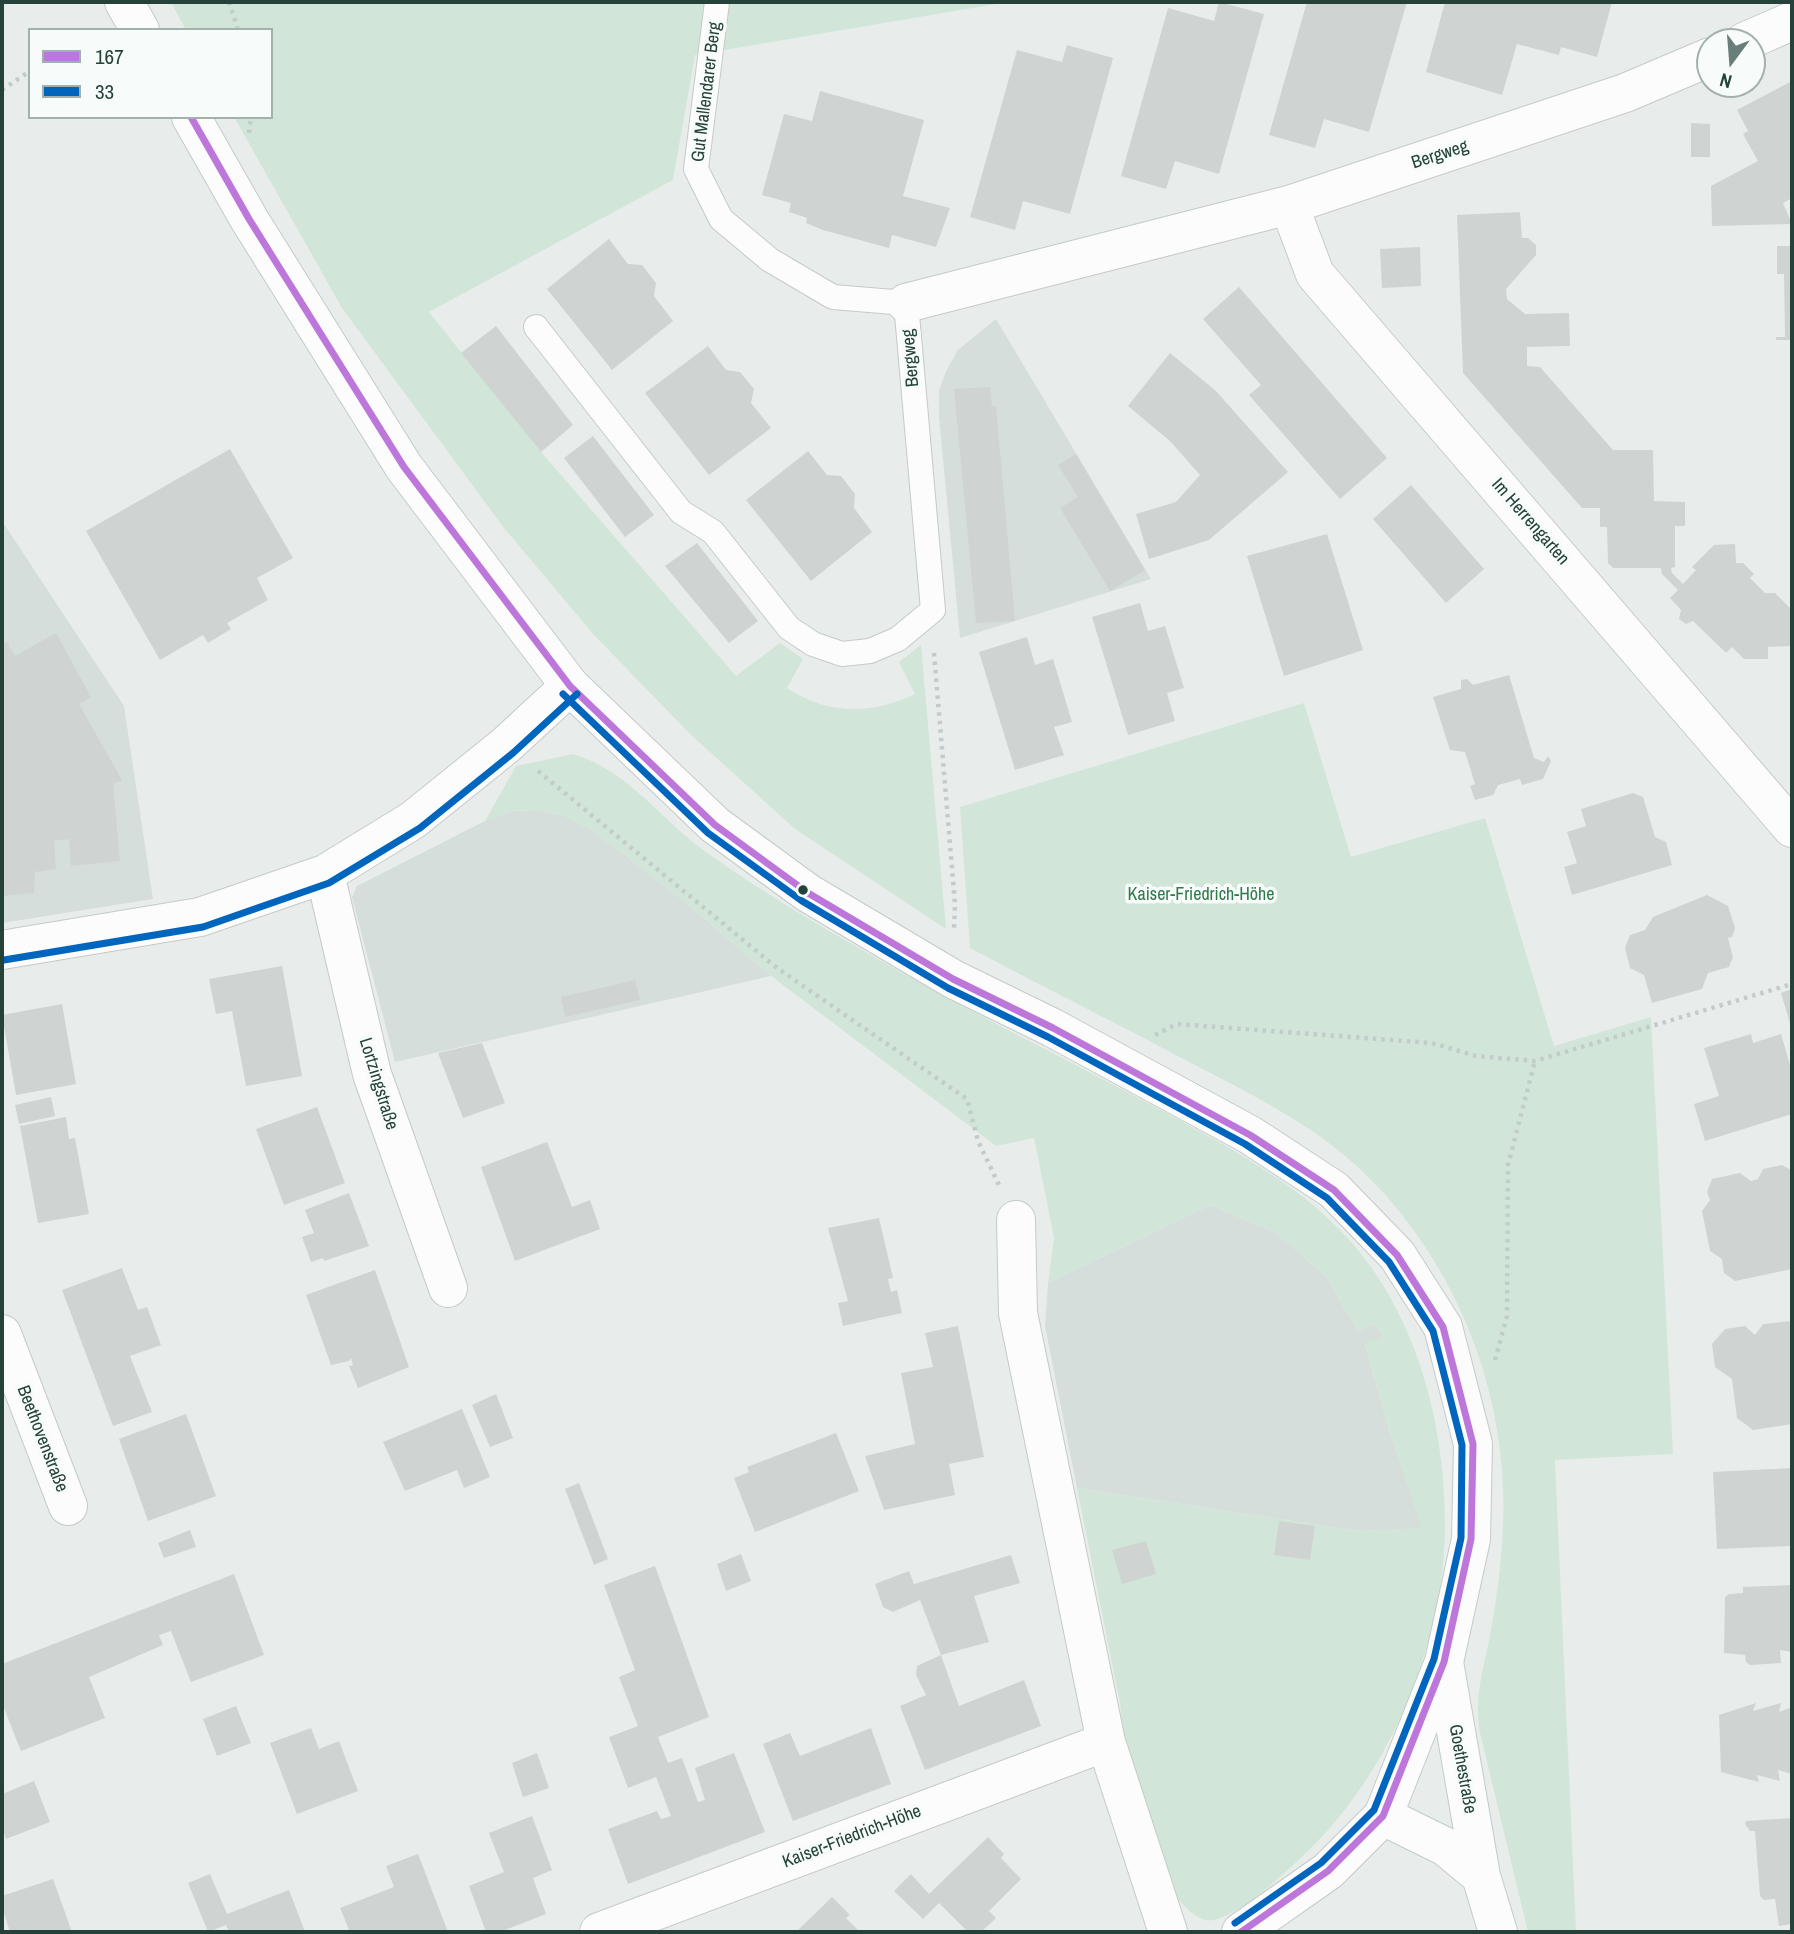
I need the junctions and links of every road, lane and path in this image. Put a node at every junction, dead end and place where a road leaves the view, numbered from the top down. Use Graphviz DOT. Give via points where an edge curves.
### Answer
graph roads {
  1 [pos="124,2"];
  2 [pos="229,2"];
  3 [pos="717,2"];
  4 [pos="1792,22"];
  5 [pos="139,28"];
  6 [pos="237,28"];
  7 [pos="1766,33"];
  8 [pos="1696,63"];
  9 [pos="28,72"];
  10 [pos="2,90"];
  11 [pos="192,119"];
  12 [pos="1289,205"];
  13 [pos="906,303"];
  14 [pos="536,327"];
  15 [pos="933,610"];
  16 [pos="570,686"];
  17 [pos="506,745"];
  18 [pos="1792,828"];
  19 [pos="325,874"];
  20 [pos="955,904"];
  21 [pos="2,950"];
  22 [pos="1792,984"];
  23 [pos="1110,1059"];
  24 [pos="1535,1061"];
  25 [pos="1016,1220"];
  26 [pos="448,1288"];
  27 [pos="2,1334"];
  28 [pos="1493,1367"];
  29 [pos="68,1506"];
  30 [pos="1444,1662"];
  31 [pos="1106,1742"];
  32 [pos="1383,1816"];
  33 [pos="1480,1876"];
  34 [pos="599,1932"];
  35 [pos="1168,1932"];
  36 [pos="1241,1932"];
  37 [pos="1498,1932"];
  1 -- 5 [label="street"];
  2 -- 6 [label="path"];
  3 -- 13 [label="lane, Gut Mallendarer Berg" via="696,169 721,219 770,260 833,298"];
  4 -- 7 [label="street"];
  8 -- 12 [label="street, Bergweg" via="1625,93"];
  9 -- 10 [label="path"];
  11 -- 16 [label="street" via="404,467"];
  12 -- 13 [label="street, Bergweg"];
  12 -- 18 [label="street, Im Herrengarten" via="1315,274"];
  13 -- 15 [label="lane, Bergweg"];
  14 -- 15 [label="lane" via="681,512 713,532 789,628 813,644 842,654 870,651 898,639"];
  15 -- 20 [label="path"];
  16 -- 17 [label="street"];
  16 -- 23 [label="street" via="715,825 808,893 953,979"];
  17 -- 19 [label="street" via="413,820"];
  17 -- 25 [label="path" via="777,968 967,1099 978,1141"];
  19 -- 21 [label="street" via="200,917"];
  19 -- 26 [label="street, Lortzingstraße" via="372,1074"];
  22 -- 24 [label="path"];
  23 -- 24 [label="path" via="1177,1024 1432,1043 1476,1056"];
  23 -- 30 [label="street" via="1250,1135 1334,1190 1397,1255 1443,1327 1473,1444 1471,1539"];
  24 -- 28 [label="path" via="1508,1165 1507,1316"];
  25 -- 31 [label="street" via="1018,1313 1044,1391"];
  27 -- 29 [label="street, Beethovenstraße"];
  30 -- 32 [label="street"];
  30 -- 33 [label="street, Goethestraße"];
  31 -- 34 [label="street, Kaiser-Friedrich-Höhe"];
  31 -- 35 [label="street"];
  32 -- 33 [label="street" via="1446,1847"];
  32 -- 36 [label="street" via="1328,1871"];
  33 -- 37 [label="street, Goethestraße"];
}
